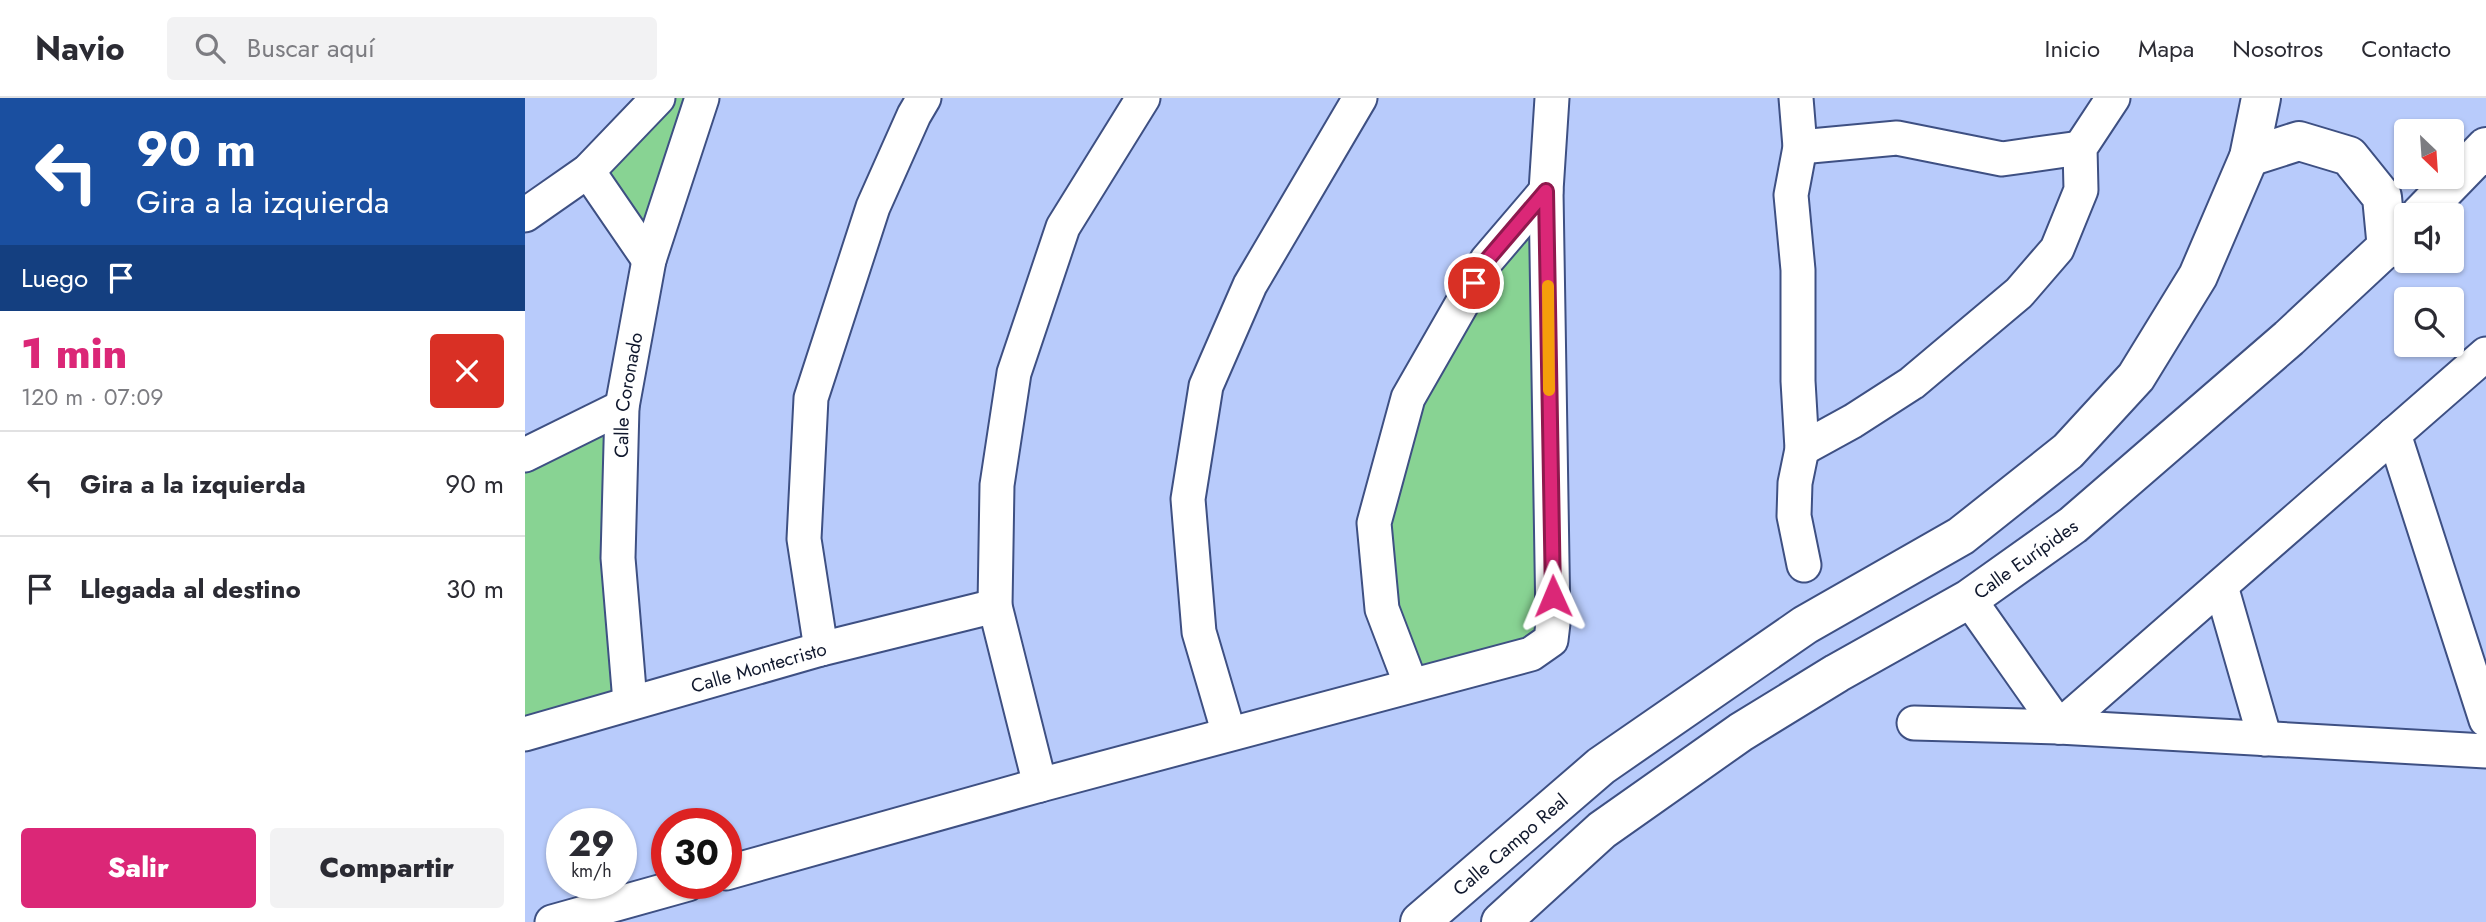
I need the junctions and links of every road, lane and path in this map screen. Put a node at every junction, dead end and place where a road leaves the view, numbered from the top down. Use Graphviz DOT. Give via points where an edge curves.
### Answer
graph roads {
  1 [pos="658,98"];
  2 [pos="702,98"];
  3 [pos="924,98"];
  4 [pos="1143,98"];
  5 [pos="1360,98"];
  6 [pos="1552,98"];
  7 [pos="1796,98"];
  8 [pos="2113,98"];
  9 [pos="2261,98"];
  10 [pos="1800,147"];
  11 [pos="2486,147"];
  12 [pos="2080,148"];
  13 [pos="2249,157"];
  14 [pos="588,171"];
  15 [pos="1546,191"];
  16 [pos="2432,203"];
  17 [pos="525,215"];
  18 [pos="2394,231"];
  19 [pos="2394,242"];
  20 [pos="649,260"];
  21 [pos="2486,354"];
  22 [pos="622,407"];
  23 [pos="2394,434"];
  24 [pos="1802,449"];
  25 [pos="525,455"];
  26 [pos="1804,565"];
  27 [pos="2221,586"];
  28 [pos="1969,599"];
  29 [pos="995,606"];
  30 [pos="1805,625"];
  31 [pos="821,649"];
  32 [pos="1837,673"];
  33 [pos="1411,685"];
  34 [pos="630,702"];
  35 [pos="2486,720"];
  36 [pos="1914,723"];
  37 [pos="2059,727"];
  38 [pos="525,734"];
  39 [pos="1229,734"];
  40 [pos="2265,739"];
  41 [pos="2486,751"];
  42 [pos="1040,785"];
  43 [pos="742,869"];
  44 [pos="651,894"];
  45 [pos="552,922"];
  46 [pos="1420,922"];
  47 [pos="1501,922"];
  1 -- 14 [label="street"];
  2 -- 20 [label="street, Calle Coronado"];
  3 -- 31 [label="street" via="873,207 811,398 804,539"];
  4 -- 29 [label="street" via="1063,227 1014,373 997,485"];
  5 -- 39 [label="street" via="1250,285 1206,386 1188,499 1199,632"];
  6 -- 15 [label="street"];
  7 -- 10 [label="street"];
  8 -- 12 [label="street"];
  9 -- 13 [label="street"];
  10 -- 12 [label="street" via="1897,138 2002,159"];
  10 -- 24 [label="street" via="1791,195 1798,270"];
  11 -- 16 [label="street"];
  12 -- 24 [label="street" via="2081,190 2057,249 2019,293 1912,383"];
  13 -- 18 [label="street" via="2299,141 2349,156 2382,197"];
  13 -- 30 [label="street" via="2192,287 2136,377 2068,451 1961,536"];
  14 -- 17 [label="street"];
  14 -- 20 [label="street"];
  15 -- 33 [label="street" via="1487,260 1408,398 1380,498 1374,523 1382,609"];
  15 -- 33 [label="street" via="1551,640 1531,654"];
  19 -- 28 [label="street, Calle Eurípides" via="2073,525"];
  20 -- 22 [label="street, Calle Coronado"];
  21 -- 23 [label="street"];
  22 -- 25 [label="street"];
  22 -- 34 [label="street, Calle Coronado" via="618,558"];
  23 -- 27 [label="street"];
  23 -- 35 [label="street"];
  24 -- 26 [label="street" via="1794,482 1794,516"];
  27 -- 37 [label="street"];
  27 -- 40 [label="street"];
  28 -- 32 [label="street, Calle Eurípides"];
  28 -- 37 [label="street"];
  29 -- 31 [label="street, Calle Montecristo"];
  29 -- 42 [label="street"];
  30 -- 32 [label="street"];
  30 -- 46 [label="street, Calle Campo Real" via="1601,766"];
  31 -- 34 [label="street, Calle Montecristo"];
  32 -- 47 [label="street, Calle Eurípides" via="1741,732 1602,830"];
  33 -- 39 [label="street"];
  34 -- 38 [label="street, Calle Montecristo"];
  36 -- 37 [label="street"];
  37 -- 40 [label="street"];
  39 -- 42 [label="street"];
  40 -- 41 [label="street"];
  42 -- 43 [label="street"];
  44 -- 45 [label="street"];
}
